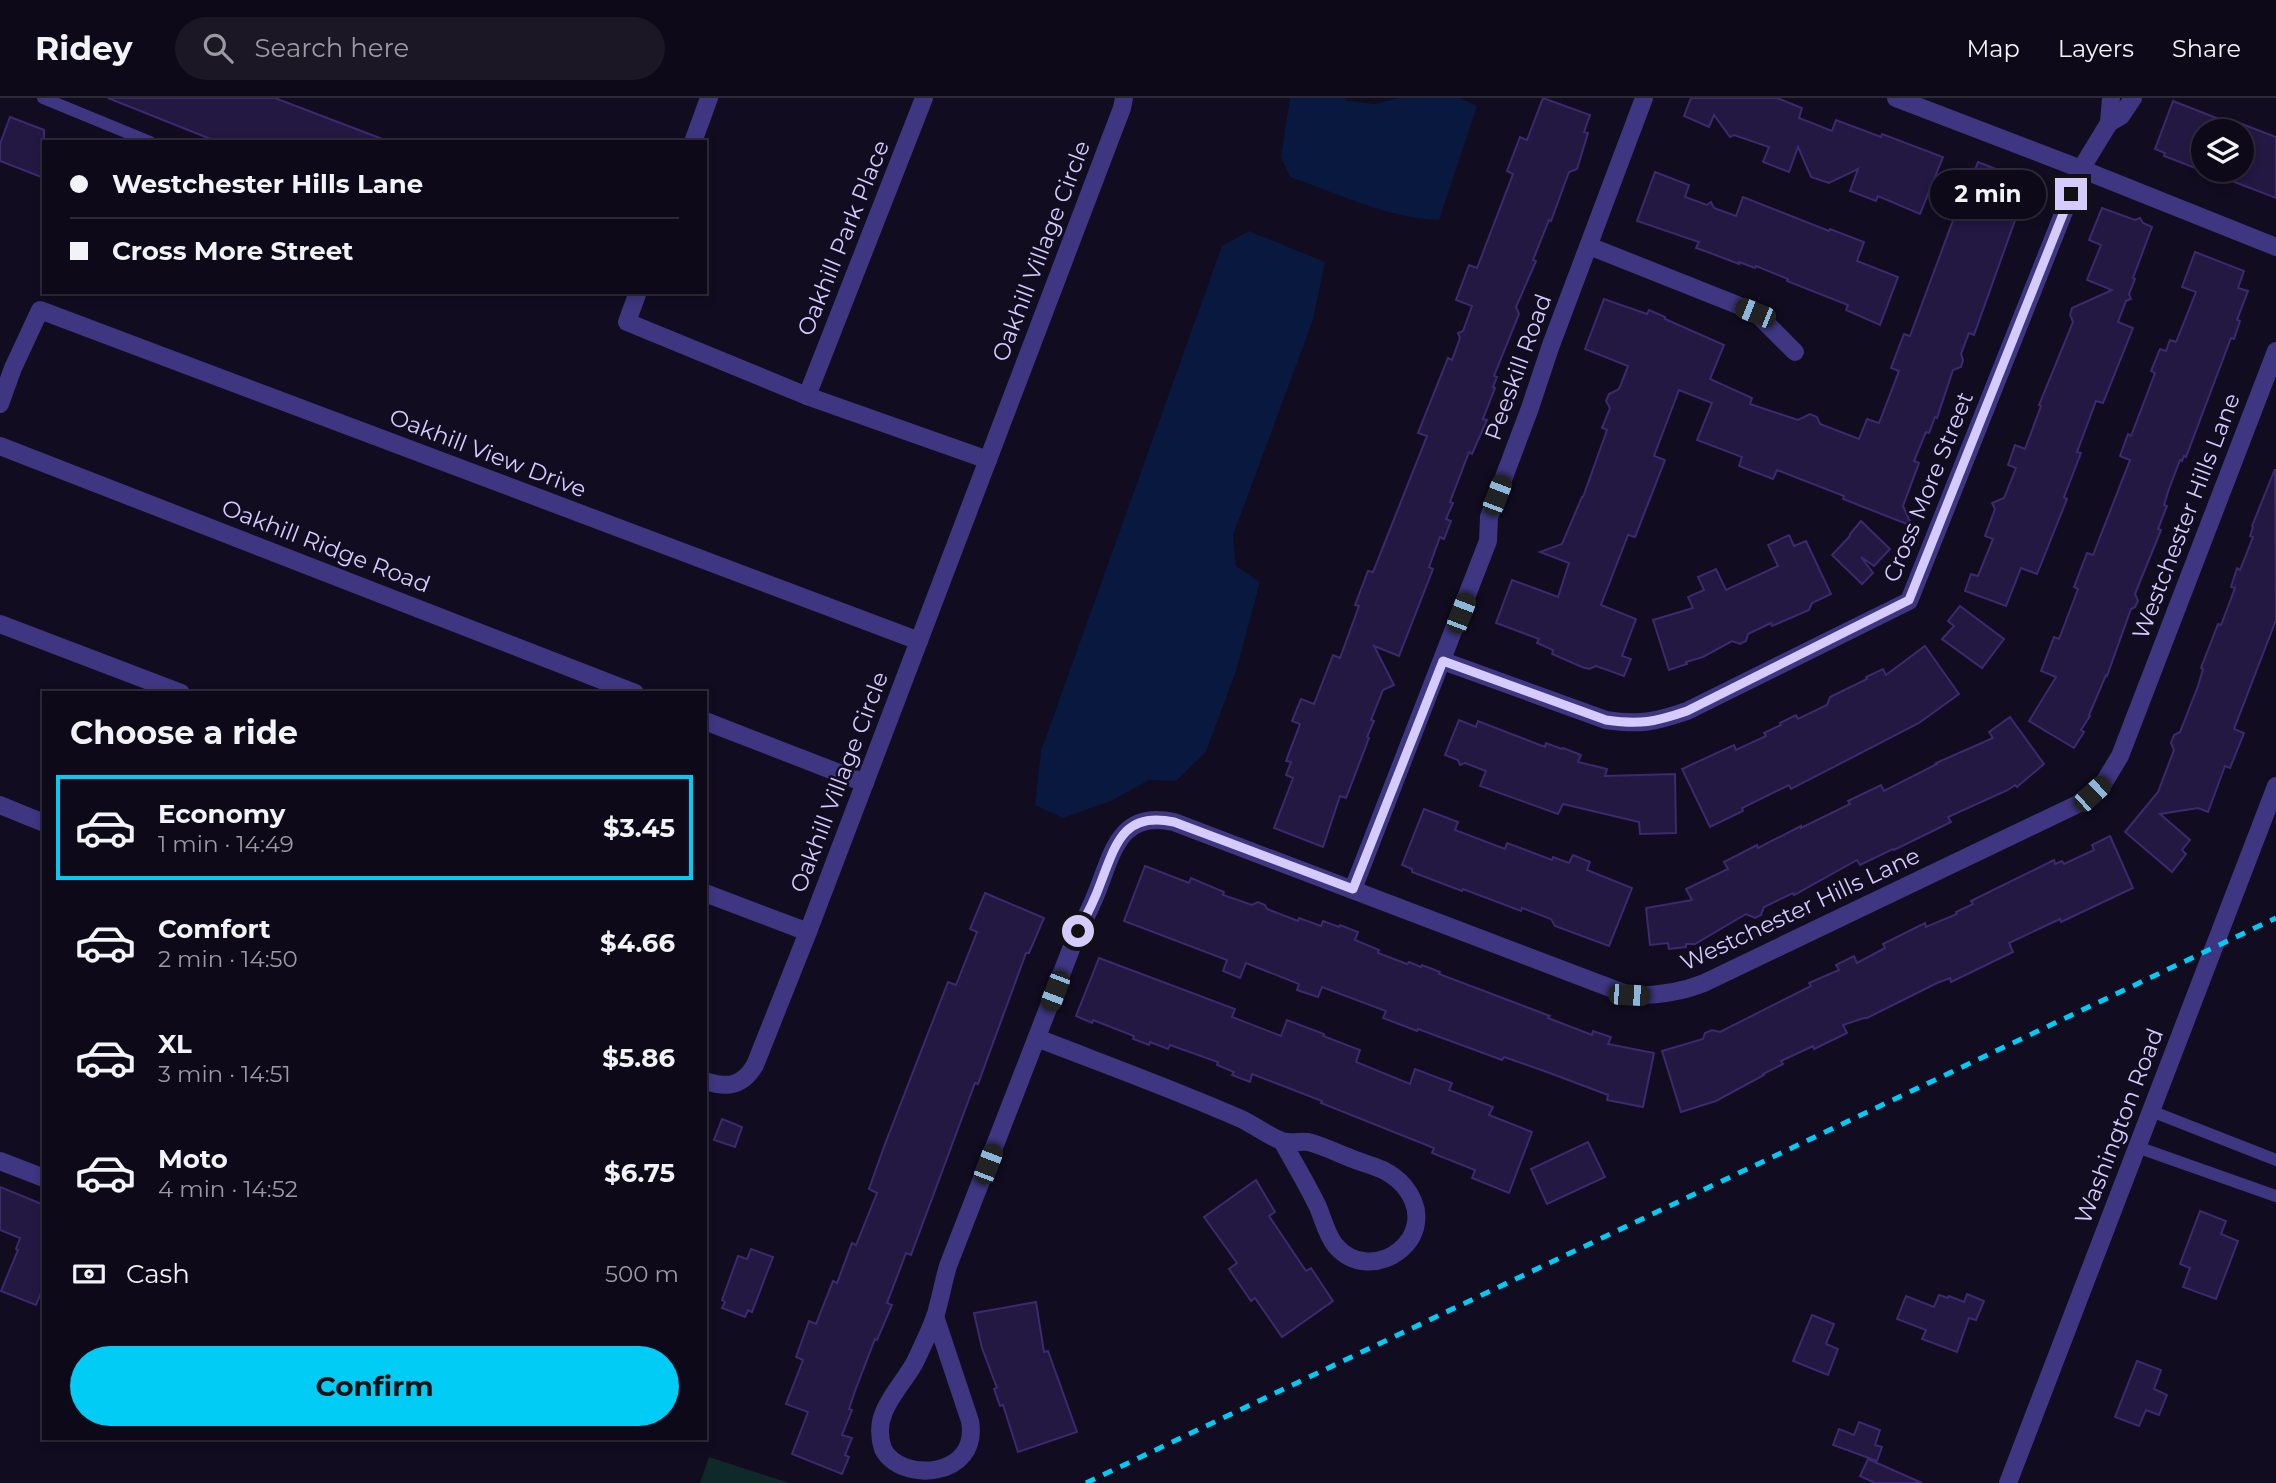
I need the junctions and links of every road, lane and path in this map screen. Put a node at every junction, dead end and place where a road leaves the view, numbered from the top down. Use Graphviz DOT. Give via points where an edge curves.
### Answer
graph roads {
  1 [pos="43,98"];
  2 [pos="709,98"];
  3 [pos="924,98"];
  4 [pos="1124,98"];
  5 [pos="1644,98"];
  6 [pos="1896,98"];
  7 [pos="2111,98"];
  8 [pos="2133,98"];
  9 [pos="2109,123"];
  10 [pos="145,140"];
  11 [pos="694,140"];
  12 [pos="2081,169"];
  13 [pos="1589,246"];
  14 [pos="2276,247"];
  15 [pos="637,294"];
  16 [pos="2276,351"];
  17 [pos="1796,352"];
  18 [pos="6,366"];
  19 [pos="807,396"];
  20 [pos="0,404"];
  21 [pos="0,446"];
  22 [pos="988,460"];
  23 [pos="0,624"];
  24 [pos="919,641"];
  25 [pos="1443,661"];
  26 [pos="176,691"];
  27 [pos="630,691"];
  28 [pos="707,722"];
  29 [pos="864,783"];
  30 [pos="2276,786"];
  31 [pos="0,805"];
  32 [pos="42,821"];
  33 [pos="1353,889"];
  34 [pos="707,894"];
  35 [pos="808,932"];
  36 [pos="1037,1038"];
  37 [pos="707,1082"];
  38 [pos="2151,1111"];
  39 [pos="1282,1141"];
  40 [pos="2137,1147"];
  41 [pos="2276,1160"];
  42 [pos="0,1161"];
  43 [pos="42,1177"];
  44 [pos="2276,1196"];
  45 [pos="935,1316"];
  46 [pos="2008,1483"];
  1 -- 10 [label="lane"];
  2 -- 11 [label="street"];
  3 -- 19 [label="street, Oakhill Park Place"];
  4 -- 22 [label="street, Oakhill Village Circle"];
  5 -- 13 [label="street, Peeskill Road"];
  6 -- 12 [label="street"];
  7 -- 9 [label="street, Cross More Street"];
  8 -- 9 [label="street, Cross More Street"];
  9 -- 12 [label="street, Cross More Street"];
  12 -- 14 [label="street"];
  12 -- 25 [label="street, Cross More Street" via="1909,600 1687,711 1658,721 1606,720"];
  13 -- 17 [label="street" via="1755,313"];
  13 -- 25 [label="street, Peeskill Road" via="1489,517 1488,541"];
  15 -- 19 [label="street" via="627,322"];
  16 -- 33 [label="street, Westchester Hills Lane" via="2120,756 2103,783 2078,804 1704,983 1668,994 1629,995"];
  18 -- 20 [label="street"];
  18 -- 24 [label="street, Oakhill View Drive" via="40,310"];
  19 -- 22 [label="street"];
  21 -- 27 [label="street, Oakhill Ridge Road"];
  22 -- 24 [label="street, Oakhill Village Circle"];
  23 -- 26 [label="street"];
  24 -- 29 [label="street, Oakhill Village Circle"];
  25 -- 33 [label="street, Peeskill Road"];
  28 -- 29 [label="street"];
  29 -- 35 [label="street, Oakhill Village Circle"];
  30 -- 38 [label="street, Washington Road"];
  31 -- 32 [label="street"];
  33 -- 36 [label="street, Westchester Hills Lane" via="1174,822 1144,820 1117,842"];
  34 -- 35 [label="street"];
  35 -- 37 [label="street, Oakhill Village Circle" via="749,1076 730,1085"];
  36 -- 39 [label="street" via="1241,1119"];
  36 -- 45 [label="street, Westchester Hills Lane" via="948,1266"];
  38 -- 40 [label="street, Washington Road"];
  38 -- 41 [label="lane"];
  39 -- 39 [label="street" via="1342,1251 1364,1261 1377,1261 1409,1242 1416,1216 1406,1189 1396,1178 1310,1143"];
  40 -- 44 [label="lane"];
  40 -- 46 [label="street, Washington Road"];
  42 -- 43 [label="street"];
  45 -- 45 [label="street, Westchester Hills Lane" via="914,1363 884,1412 880,1437 893,1462 928,1476 953,1467 972,1435"];
}
